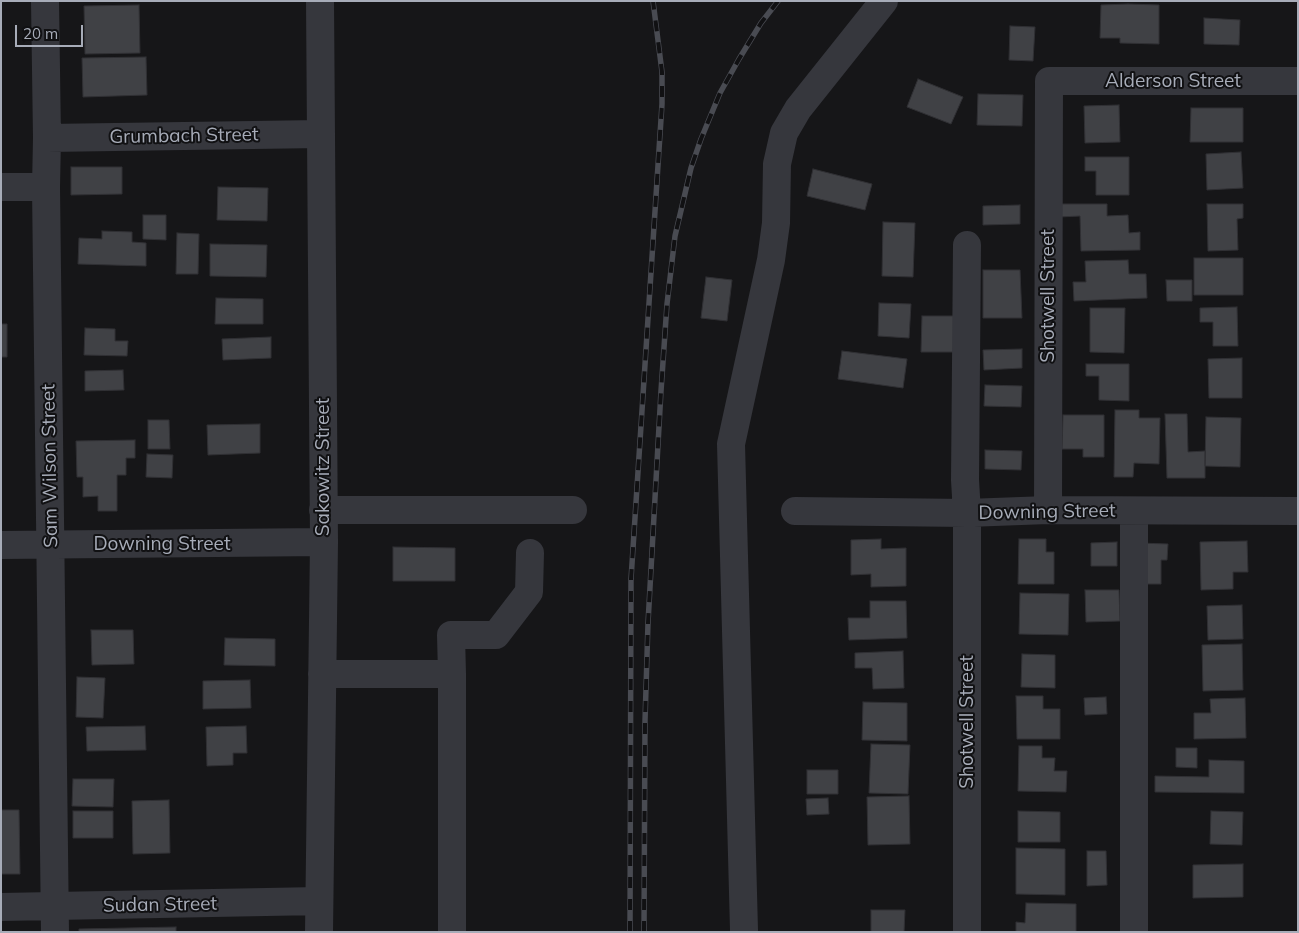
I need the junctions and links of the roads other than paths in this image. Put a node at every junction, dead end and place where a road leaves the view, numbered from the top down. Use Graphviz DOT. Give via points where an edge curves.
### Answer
graph roads {
  1 [pos="45,1"];
  2 [pos="320,1"];
  3 [pos="884,1"];
  4 [pos="1049,81"];
  5 [pos="1298,81"];
  6 [pos="321,134"];
  7 [pos="47,138"];
  8 [pos="1,187"];
  9 [pos="46,187"];
  10 [pos="967,244"];
  11 [pos="323,510"];
  12 [pos="573,510"];
  13 [pos="1048,510"];
  14 [pos="795,511"];
  15 [pos="1134,511"];
  16 [pos="1298,511"];
  17 [pos="967,513"];
  18 [pos="324,542"];
  19 [pos="1,545"];
  20 [pos="51,545"];
  21 [pos="530,553"];
  22 [pos="322,674"];
  23 [pos="452,674"];
  24 [pos="319,902"];
  25 [pos="1,907"];
  26 [pos="55,919"];
  27 [pos="744,930"];
  28 [pos="319,932"];
  29 [pos="452,932"];
  30 [pos="967,932"];
  31 [pos="1134,932"];
  1 -- 7 [label="street, Sam Wilson Street"];
  2 -- 6 [label="street, Sakowitz Street"];
  3 -- 27 [label="street" via="798,109 784,133 777,164 772,260 731,444"];
  4 -- 5 [label="street, Alderson Street"];
  4 -- 13 [label="street, Shotwell Street"];
  6 -- 7 [label="street, Grumbach Street"];
  6 -- 11 [label="street, Sakowitz Street"];
  7 -- 9 [label="street, Sam Wilson Street"];
  8 -- 9 [label="street"];
  9 -- 20 [label="street, Sam Wilson Street"];
  10 -- 17 [label="street, Shotwell Street"];
  11 -- 12 [label="street"];
  11 -- 18 [label="street, Sakowitz Street"];
  13 -- 15 [label="street, Downing Street"];
  13 -- 17 [label="street, Downing Street"];
  14 -- 17 [label="street, Downing Street"];
  15 -- 16 [label="street, Downing Street"];
  15 -- 31 [label="street"];
  17 -- 30 [label="street, Shotwell Street"];
  18 -- 20 [label="street, Downing Street"];
  18 -- 22 [label="street, Sakowitz Street"];
  19 -- 20 [label="street, Downing Street"];
  20 -- 26 [label="street, Sam Wilson Street"];
  21 -- 23 [label="street" via="529,592 496,635 451,635"];
  22 -- 23 [label="street"];
  22 -- 24 [label="street, Sakowitz Street"];
  23 -- 29 [label="street"];
  24 -- 26 [label="street, Sudan Street"];
  24 -- 28 [label="street, Sakowitz Street"];
  25 -- 26 [label="street, Sudan Street"];
}
